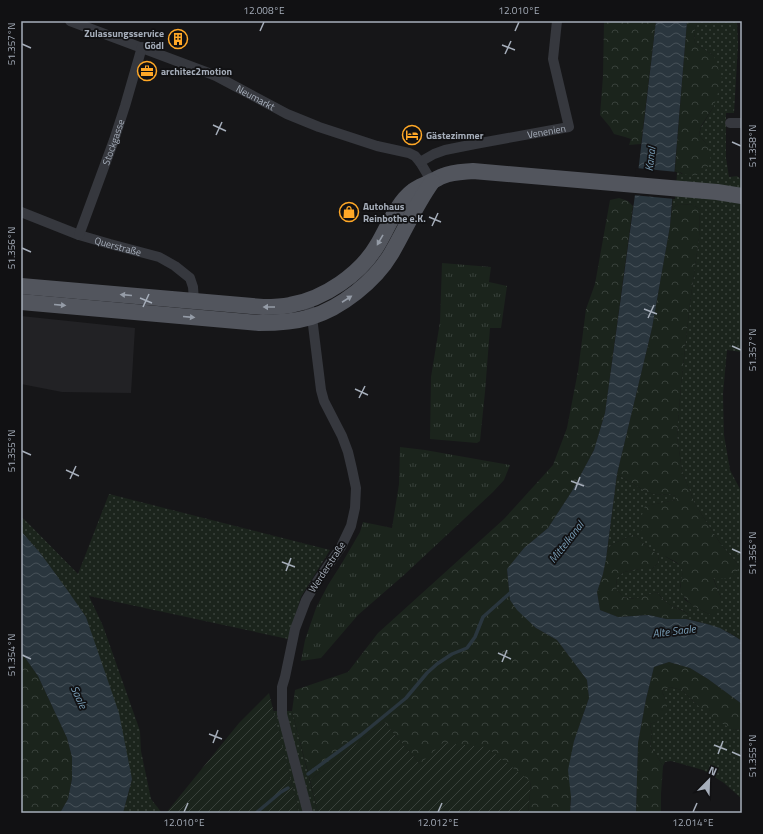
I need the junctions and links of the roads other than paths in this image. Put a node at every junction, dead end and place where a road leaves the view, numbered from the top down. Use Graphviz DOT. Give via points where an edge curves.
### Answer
graph roads {
  1 [pos="70,21"];
  2 [pos="557,21"];
  3 [pos="142,47"];
  4 [pos="730,123"];
  5 [pos="742,123"];
  6 [pos="420,162"];
  7 [pos="432,182"];
  8 [pos="741,196"];
  9 [pos="21,212"];
  10 [pos="79,235"];
  11 [pos="21,286"];
  12 [pos="307,300"];
  13 [pos="194,301"];
  14 [pos="21,302"];
  15 [pos="312,316"];
  16 [pos="308,813"];
  1 -- 3 [label="street, Neumarkt"];
  2 -- 6 [label="street, Venenien" via="553,59 569,127 450,149"];
  3 -- 6 [label="street, Neumarkt" via="216,76 287,114 377,146 409,153"];
  3 -- 10 [label="street, Stockgasse" via="114,140"];
  4 -- 5 [label="street"];
  6 -- 7 [label="street, Neumarkt"];
  7 -- 8 [label="main road" via="444,175 473,171"];
  7 -- 12 [label="main road, one-way" via="412,192 400,205 377,246 359,268 337,286"];
  15 -- 7 [label="main road, one-way" via="332,308 351,296 380,270"];
  9 -- 10 [label="street, Querstraße"];
  10 -- 13 [label="street, Querstraße" via="159,257 175,266 190,278"];
  13 -- 11 [label="main road, one-way"];
  12 -- 13 [label="main road, one-way" via="277,307"];
  12 -- 15 [label="street, Werderstraße"];
  14 -- 15 [label="main road, one-way" via="259,323 293,321"];
  15 -- 16 [label="street, Werderstraße" via="321,390 348,452 356,488 356,508 341,547 306,600 295,629 282,686 282,714"];
}
